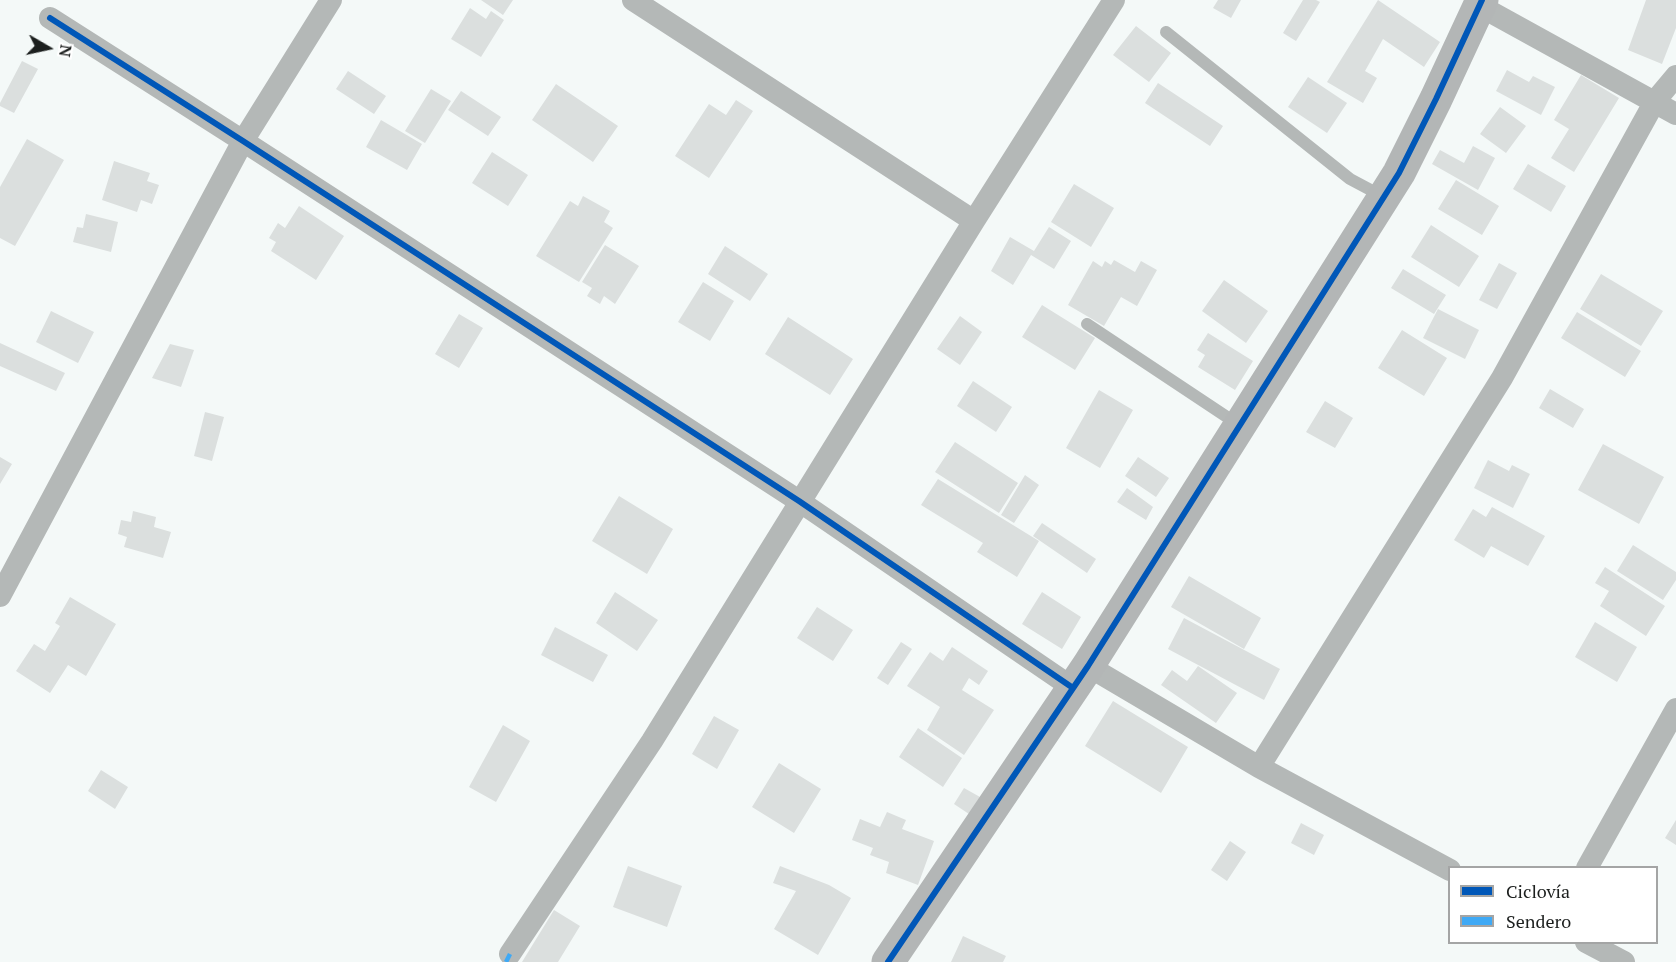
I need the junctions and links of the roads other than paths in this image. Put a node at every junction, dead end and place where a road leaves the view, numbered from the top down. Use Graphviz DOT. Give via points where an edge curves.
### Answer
graph roads {
  1 [pos="331,0"];
  2 [pos="633,0"];
  3 [pos="1114,0"];
  4 [pos="1481,3"];
  5 [pos="50,18"];
  6 [pos="1166,32"];
  7 [pos="1676,76"];
  8 [pos="1655,101"];
  9 [pos="1676,114"];
  10 [pos="243,141"];
  11 [pos="1383,197"];
  12 [pos="974,221"];
  13 [pos="1087,324"];
  14 [pos="1240,425"];
  15 [pos="800,501"];
  16 [pos="0,596"];
  17 [pos="1081,677"];
  18 [pos="1676,709"];
  19 [pos="1259,767"];
  20 [pos="1588,866"];
  21 [pos="1448,869"];
  22 [pos="1590,944"];
  23 [pos="510,954"];
  24 [pos="888,962"];
  25 [pos="1624,962"];
  1 -- 10 [label="street"];
  2 -- 12 [label="street"];
  3 -- 12 [label="street"];
  4 -- 8 [label="street"];
  4 -- 11 [label="street" via="1399,173"];
  5 -- 10 [label="street"];
  6 -- 11 [label="lane" via="1350,179"];
  7 -- 8 [label="street"];
  8 -- 9 [label="street"];
  8 -- 19 [label="street" via="1502,378"];
  10 -- 15 [label="street"];
  10 -- 16 [label="street"];
  11 -- 14 [label="street"];
  12 -- 15 [label="street"];
  13 -- 14 [label="lane"];
  14 -- 17 [label="street"];
  15 -- 17 [label="street"];
  15 -- 23 [label="street" via="652,741"];
  17 -- 19 [label="street"];
  17 -- 24 [label="street"];
  18 -- 20 [label="street"];
  19 -- 21 [label="street"];
  22 -- 25 [label="street"];
}
